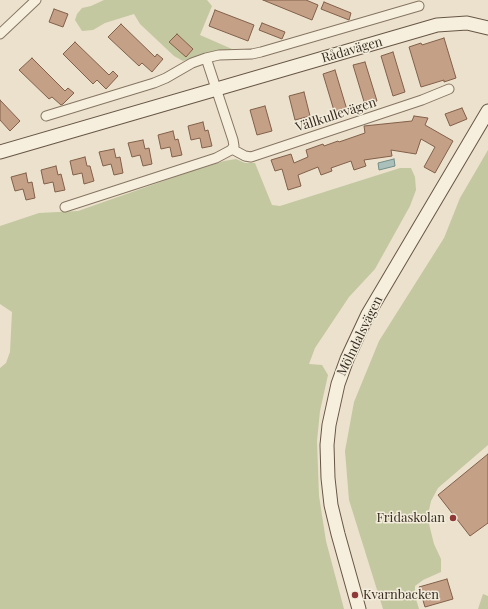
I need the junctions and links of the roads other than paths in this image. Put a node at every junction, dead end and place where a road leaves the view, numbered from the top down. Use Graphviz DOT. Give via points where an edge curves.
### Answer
graph roads {
  1 [pos="36,0"];
  2 [pos="419,6"];
  3 [pos="488,28"];
  4 [pos="0,34"];
  5 [pos="206,58"];
  6 [pos="216,89"];
  7 [pos="449,89"];
  8 [pos="488,111"];
  9 [pos="46,116"];
  10 [pos="232,148"];
  11 [pos="0,152"];
  12 [pos="65,207"];
  13 [pos="359,609"];
  1 -- 4 [label="street"];
  2 -- 5 [label="street, Rådavägen" via="262,52 219,54"];
  3 -- 6 [label="street, Rådavägen" via="467,23 437,25"];
  5 -- 6 [label="street"];
  5 -- 9 [label="street, Rådavägen" via="154,83"];
  6 -- 10 [label="street" via="233,140"];
  6 -- 11 [label="street, Rådavägen"];
  7 -- 10 [label="street, Vällkullevägen" via="251,157"];
  8 -- 13 [label="street, Mölndalsvägen" via="368,314 338,384 329,425 328,478 331,505"];
  10 -- 12 [label="street" via="216,158"];
}
